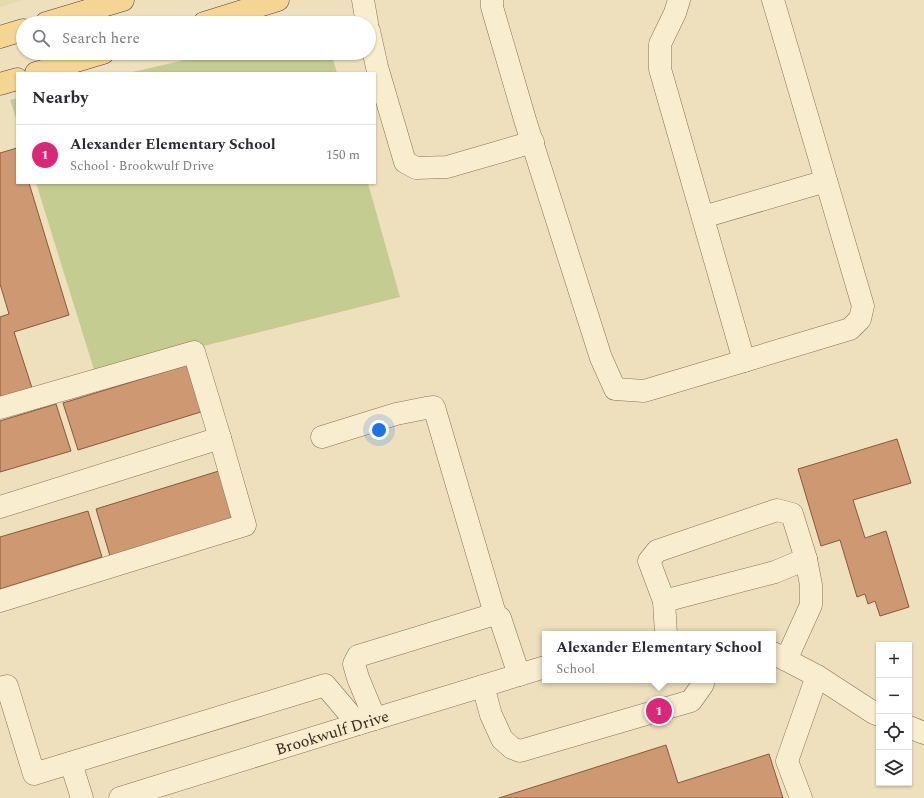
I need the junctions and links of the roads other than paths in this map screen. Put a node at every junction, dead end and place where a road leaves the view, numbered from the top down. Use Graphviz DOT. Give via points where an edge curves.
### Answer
graph roads {
  1 [pos="123,0"];
  2 [pos="278,0"];
  3 [pos="363,0"];
  4 [pos="492,0"];
  5 [pos="679,0"];
  6 [pos="773,0"];
  7 [pos="69,16"];
  8 [pos="227,16"];
  9 [pos="366,16"];
  10 [pos="16,32"];
  11 [pos="0,37"];
  12 [pos="80,60"];
  13 [pos="375,60"];
  14 [pos="39,72"];
  15 [pos="16,79"];
  16 [pos="0,84"];
  17 [pos="533,142"];
  18 [pos="826,181"];
  19 [pos="703,217"];
  20 [pos="744,360"];
  21 [pos="0,408"];
  22 [pos="322,437"];
  23 [pos="220,438"];
  24 [pos="0,507"];
  25 [pos="806,559"];
  26 [pos="0,601"];
  27 [pos="664,601"];
  28 [pos="495,614"];
  29 [pos="667,631"];
  30 [pos="780,657"];
  31 [pos="542,668"];
  32 [pos="519,675"];
  33 [pos="817,676"];
  34 [pos="2,683"];
  35 [pos="703,683"];
  36 [pos="483,686"];
  37 [pos="876,714"];
  38 [pos="366,721"];
  39 [pos="912,728"];
  40 [pos="924,733"];
  41 [pos="71,763"];
  42 [pos="82,798"];
  43 [pos="120,798"];
  44 [pos="801,798"];
  1 -- 7 [label="main road"];
  2 -- 8 [label="main road"];
  3 -- 9 [label="street"];
  4 -- 17 [label="street"];
  5 -- 19 [label="street" via="660,44 660,69"];
  6 -- 18 [label="street"];
  10 -- 11 [label="main road"];
  12 -- 14 [label="main road"];
  13 -- 17 [label="street" via="405,162 416,168 447,167"];
  15 -- 16 [label="main road"];
  17 -- 20 [label="street" via="601,358 615,389 644,391"];
  18 -- 19 [label="street"];
  18 -- 20 [label="street" via="863,306 860,319 850,329"];
  19 -- 20 [label="street"];
  21 -- 23 [label="street" via="194,352"];
  22 -- 28 [label="street" via="396,414 434,408"];
  23 -- 24 [label="street"];
  23 -- 26 [label="street" via="245,525"];
  25 -- 27 [label="street" via="775,572"];
  25 -- 27 [label="street" via="792,514 776,510 656,551 649,561"];
  25 -- 30 [label="street" via="811,585 811,605"];
  27 -- 29 [label="street"];
  28 -- 32 [label="street" via="500,618"];
  28 -- 38 [label="street" via="358,656 354,664"];
  30 -- 33 [label="street"];
  31 -- 32 [label="street, Brookwulf Drive"];
  32 -- 36 [label="street, Brookwulf Drive"];
  33 -- 37 [label="street"];
  33 -- 44 [label="street" via="787,762"];
  34 -- 41 [label="street" via="34,774"];
  35 -- 36 [label="street" via="691,701 520,751 512,748 502,738"];
  36 -- 38 [label="street, Brookwulf Drive"];
  38 -- 41 [label="street" via="325,685"];
  38 -- 43 [label="street, Brookwulf Drive"];
  39 -- 40 [label="street"];
  41 -- 42 [label="street"];
}
